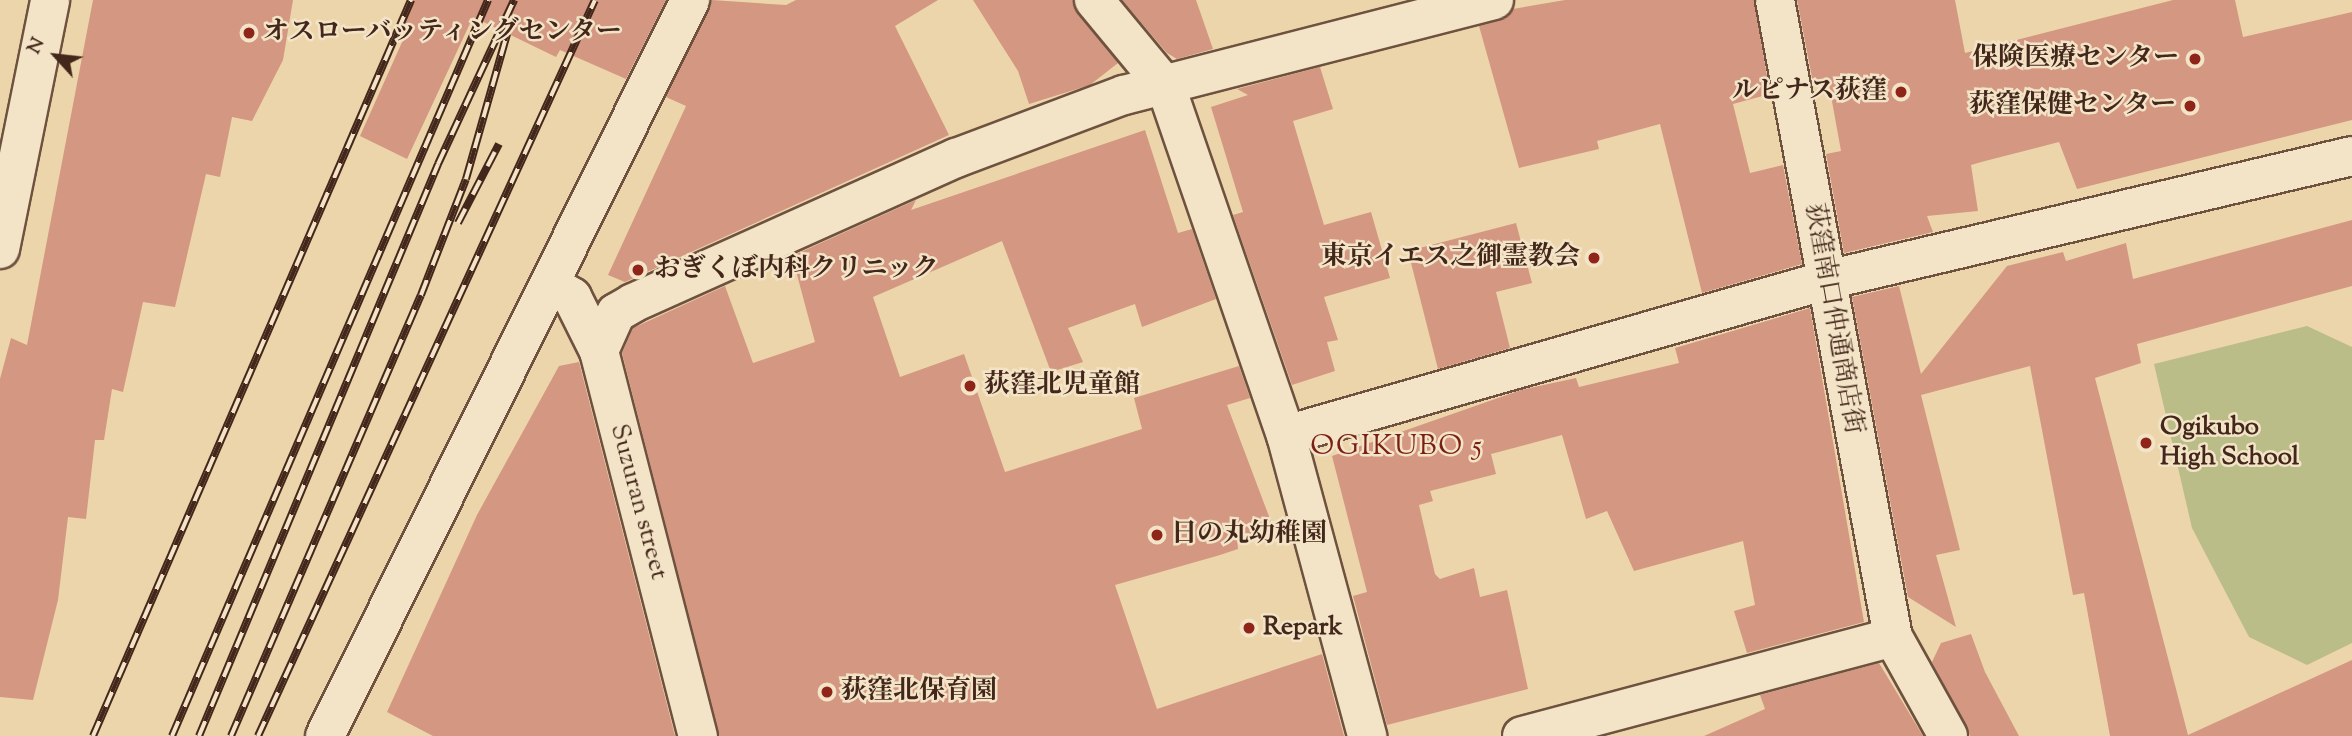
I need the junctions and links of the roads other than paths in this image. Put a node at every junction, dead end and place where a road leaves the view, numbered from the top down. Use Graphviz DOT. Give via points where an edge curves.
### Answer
graph roads {
  1 [pos="50,0"];
  2 [pos="690,0"];
  3 [pos="1094,0"];
  4 [pos="1494,0"];
  5 [pos="1775,0"];
  6 [pos="1166,87"];
  7 [pos="10,145"];
  8 [pos="2352,156"];
  9 [pos="0,249"];
  10 [pos="1828,280"];
  11 [pos="550,284"];
  12 [pos="599,351"];
  13 [pos="1286,435"];
  14 [pos="1893,637"];
  15 [pos="325,736"];
  16 [pos="698,736"];
  17 [pos="1367,736"];
  18 [pos="1522,736"];
  19 [pos="1948,736"];
  1 -- 7 [label="street"];
  2 -- 11 [label="street"];
  3 -- 6 [label="street"];
  4 -- 6 [label="street"];
  5 -- 10 [label="street, 荻窪南口仲通商店街"];
  6 -- 12 [label="street" via="1124,95 956,158 633,303 616,313"];
  6 -- 13 [label="street"];
  7 -- 9 [label="street"];
  8 -- 10 [label="street"];
  10 -- 13 [label="street"];
  10 -- 14 [label="street, 荻窪南口仲通商店街"];
  11 -- 12 [label="street, Suzuran street" via="572,298"];
  11 -- 15 [label="street"];
  12 -- 16 [label="street, Suzuran street"];
  13 -- 17 [label="street"];
  14 -- 18 [label="street"];
  14 -- 19 [label="street, 荻窪南口仲通商店街"];
}
